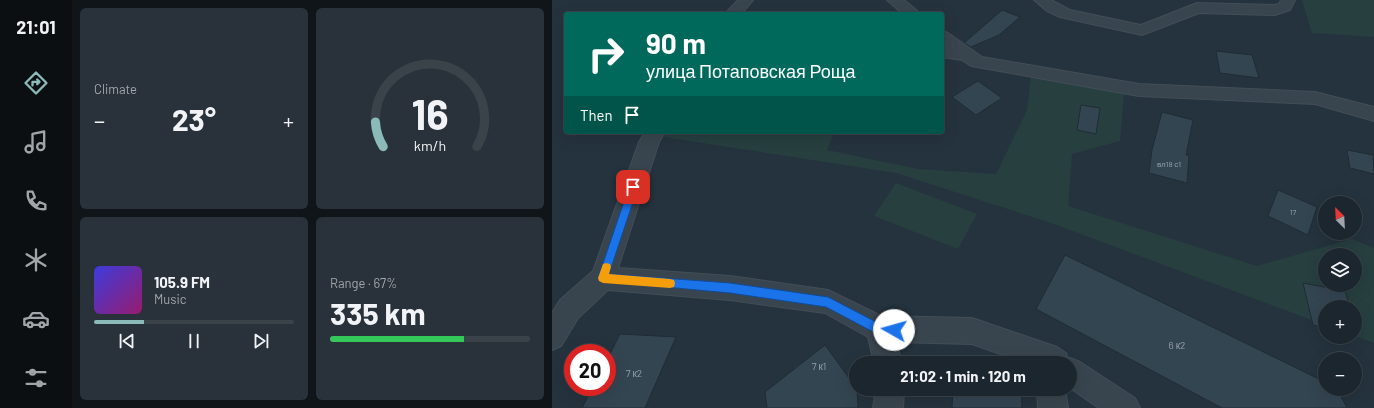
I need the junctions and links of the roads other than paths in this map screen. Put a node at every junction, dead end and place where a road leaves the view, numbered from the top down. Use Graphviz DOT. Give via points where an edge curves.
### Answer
graph roads {
  1 [pos="746,0"];
  2 [pos="894,0"];
  3 [pos="1041,0"];
  4 [pos="1288,0"];
  5 [pos="735,12"];
  6 [pos="910,12"];
  7 [pos="944,37"];
  8 [pos="944,52"];
  9 [pos="977,62"];
  10 [pos="1374,114"];
  11 [pos="654,134"];
  12 [pos="603,278"];
  13 [pos="879,329"];
  14 [pos="552,337"];
  15 [pos="886,356"];
  16 [pos="1037,356"];
  17 [pos="1077,377"];
  18 [pos="889,396"];
  19 [pos="1052,396"];
  20 [pos="888,408"];
  21 [pos="1054,408"];
  22 [pos="1125,408"];
  1 -- 5 [label="street"];
  2 -- 6 [label="street"];
  3 -- 4 [label="street" via="1065,14 1142,30 1197,8 1275,10 1285,7"];
  7 -- 9 [label="street"];
  8 -- 9 [label="street" via="967,55"];
  9 -- 10 [label="street" via="1139,90 1315,98"];
  11 -- 12 [label="street"];
  12 -- 13 [label="street" via="730,288 828,302"];
  12 -- 14 [label="street" via="569,308"];
  13 -- 15 [label="street"];
  13 -- 16 [label="street" via="972,331"];
  17 -- 22 [label="street"];
  18 -- 20 [label="street"];
  19 -- 21 [label="street"];
}
